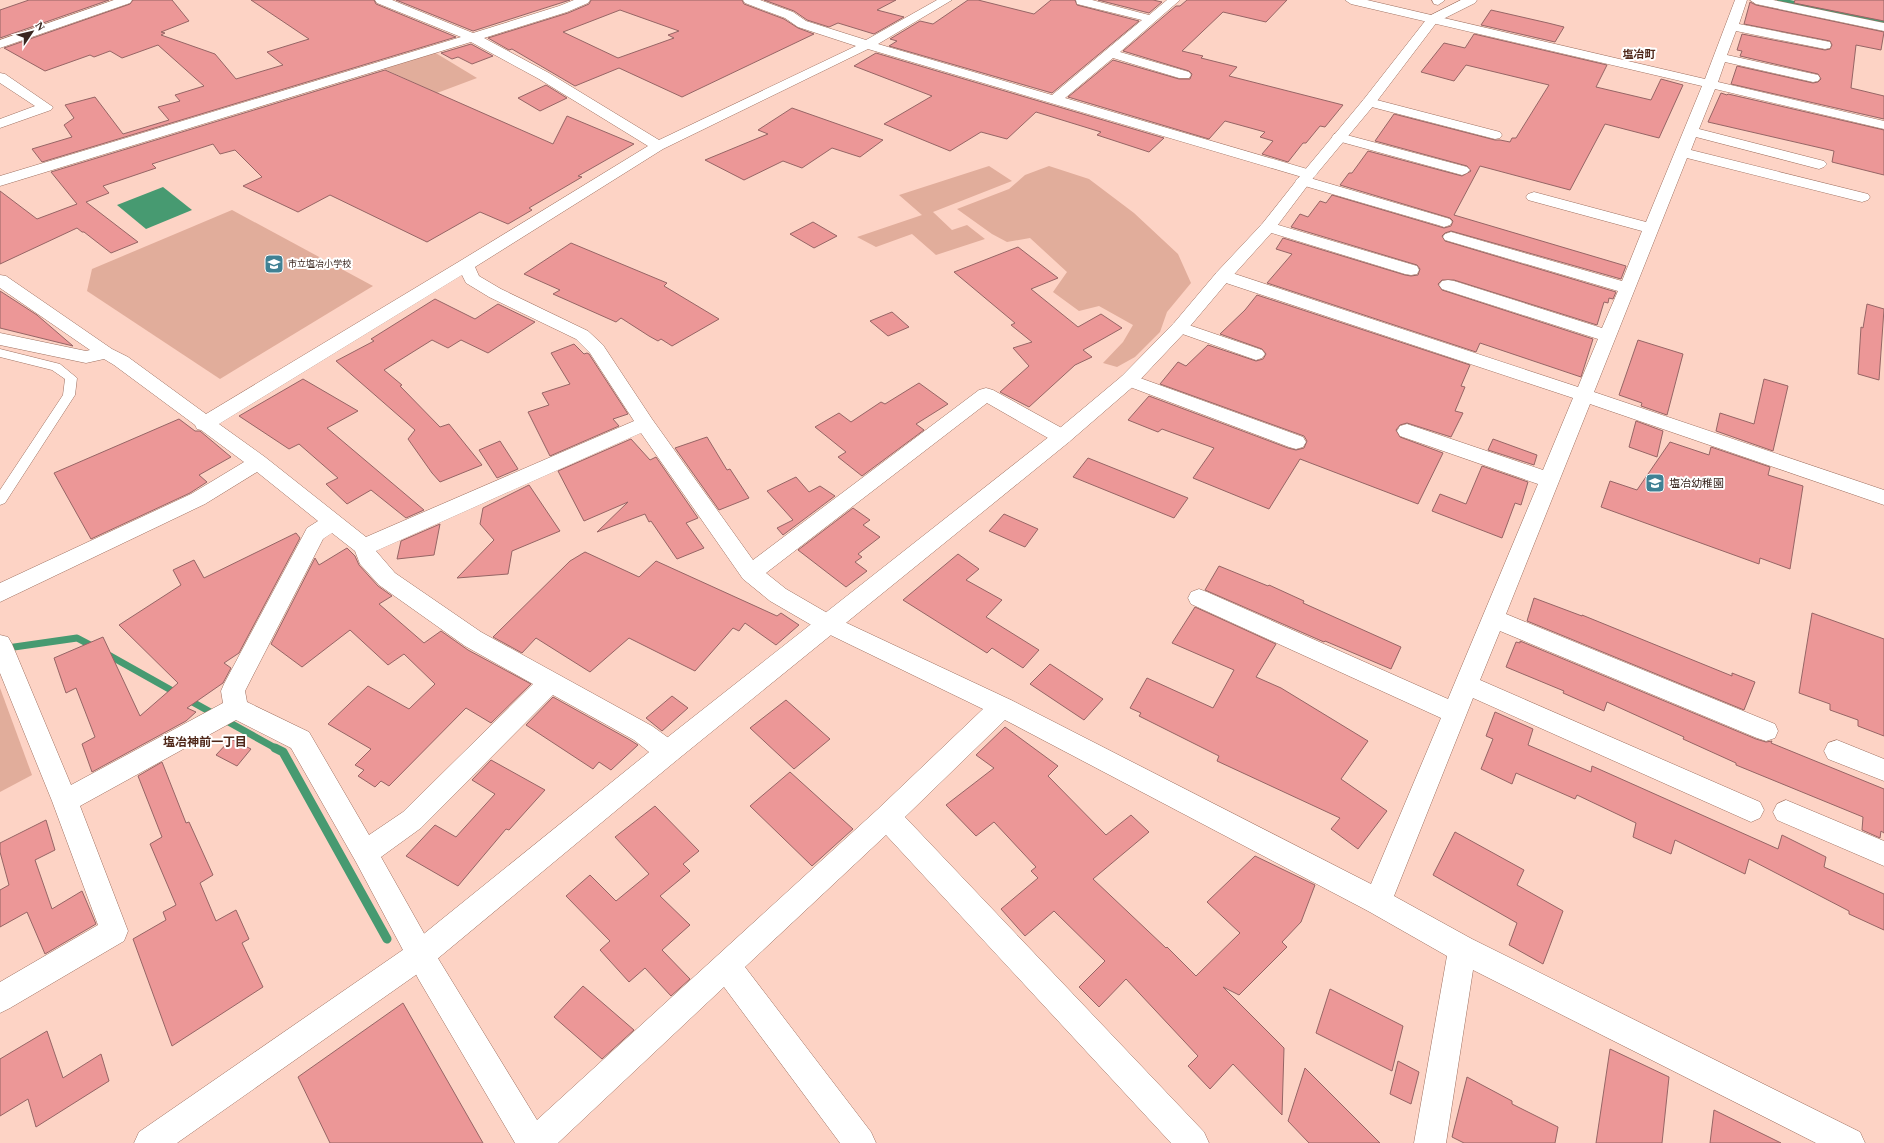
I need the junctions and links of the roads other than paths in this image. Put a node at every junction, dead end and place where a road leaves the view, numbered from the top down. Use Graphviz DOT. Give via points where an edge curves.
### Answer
graph roads {
  1 [pos="126,0"];
  2 [pos="381,0"];
  3 [pos="584,0"];
  4 [pos="749,0"];
  5 [pos="946,0"];
  6 [pos="1174,0"];
  7 [pos="1351,0"];
  8 [pos="1471,0"];
  9 [pos="1756,0"];
  10 [pos="1796,0"];
  11 [pos="1081,1"];
  12 [pos="1739,6"];
  13 [pos="1752,15"];
  14 [pos="1884,18"];
  15 [pos="1151,19"];
  16 [pos="1433,20"];
  17 [pos="1732,26"];
  18 [pos="1884,27"];
  19 [pos="473,37"];
  20 [pos="0,44"];
  21 [pos="867,45"];
  22 [pos="1826,45"];
  23 [pos="1110,53"];
  24 [pos="1720,57"];
  25 [pos="1184,75"];
  26 [pos="0,78"];
  27 [pos="1813,78"];
  28 [pos="1710,84"];
  29 [pos="1054,100"];
  30 [pos="1369,102"];
  31 [pos="0,124"];
  32 [pos="1884,125"];
  33 [pos="1690,131"];
  34 [pos="1495,135"];
  35 [pos="1339,137"];
  36 [pos="658,146"];
  37 [pos="1682,152"];
  38 [pos="1819,164"];
  39 [pos="1462,170"];
  40 [pos="1306,178"];
  41 [pos="0,181"];
  42 [pos="1534,197"];
  43 [pos="1862,197"];
  44 [pos="1268,227"];
  45 [pos="1651,228"];
  46 [pos="466,265"];
  47 [pos="1411,270"];
  48 [pos="1223,276"];
  49 [pos="0,280"];
  50 [pos="1448,285"];
  51 [pos="1627,288"];
  52 [pos="1180,327"];
  53 [pos="1607,336"];
  54 [pos="1,351"];
  55 [pos="106,353"];
  56 [pos="1256,354"];
  57 [pos="1129,380"];
  58 [pos="1583,395"];
  59 [pos="204,424"];
  60 [pos="645,424"];
  61 [pos="1407,431"];
  62 [pos="1062,437"];
  63 [pos="1296,442"];
  64 [pos="258,462"];
  65 [pos="1549,480"];
  66 [pos="1884,498"];
  67 [pos="0,500"];
  68 [pos="332,522"];
  69 [pos="364,547"];
  70 [pos="751,573"];
  71 [pos="0,593"];
  72 [pos="1199,598"];
  73 [pos="1494,619"];
  74 [pos="828,624"];
  75 [pos="0,644"];
  76 [pos="550,682"];
  77 [pos="1467,685"];
  78 [pos="1002,707"];
  79 [pos="236,708"];
  80 [pos="1455,713"];
  81 [pos="1766,731"];
  82 [pos="1837,751"];
  83 [pos="668,752"];
  84 [pos="1884,770"];
  85 [pos="65,801"];
  86 [pos="1751,810"];
  87 [pos="1786,812"];
  88 [pos="887,817"];
  89 [pos="365,853"];
  90 [pos="1884,854"];
  91 [pos="1378,902"];
  92 [pos="1462,949"];
  93 [pos="420,955"];
  94 [pos="726,966"];
  95 [pos="0,998"];
  96 [pos="150,1143"];
  97 [pos="534,1143"];
  98 [pos="860,1143"];
  99 [pos="1193,1143"];
  100 [pos="1430,1143"];
  101 [pos="1849,1143"];
  1 -- 20 [label="street"];
  2 -- 19 [label="street"];
  3 -- 19 [label="street"];
  4 -- 21 [label="street" via="789,15 802,24"];
  5 -- 21 [label="street"];
  6 -- 15 [label="street"];
  7 -- 16 [label="street"];
  8 -- 16 [label="street"];
  9 -- 18 [label="street"];
  10 -- 14 [label="street"];
  11 -- 15 [label="street"];
  12 -- 13 [label="street"];
  12 -- 17 [label="street"];
  15 -- 23 [label="street"];
  16 -- 28 [label="street"];
  16 -- 30 [label="street"];
  17 -- 22 [label="street"];
  17 -- 24 [label="street"];
  19 -- 36 [label="street" via="528,66"];
  19 -- 41 [label="street"];
  21 -- 29 [label="street"];
  21 -- 36 [label="street"];
  23 -- 25 [label="street"];
  23 -- 29 [label="street"];
  24 -- 27 [label="street"];
  24 -- 28 [label="street"];
  26 -- 31 [label="street" via="46,107"];
  28 -- 32 [label="street"];
  28 -- 33 [label="street"];
  29 -- 40 [label="street"];
  30 -- 34 [label="street"];
  30 -- 35 [label="street"];
  33 -- 37 [label="street"];
  33 -- 38 [label="street"];
  35 -- 39 [label="street"];
  35 -- 40 [label="street"];
  36 -- 46 [label="street"];
  37 -- 43 [label="street"];
  37 -- 45 [label="street"];
  40 -- 44 [label="street"];
  40 -- 51 [label="street" via="1448,230"];
  42 -- 45 [label="street"];
  44 -- 47 [label="street"];
  44 -- 48 [label="street"];
  45 -- 51 [label="street"];
  46 -- 59 [label="street"];
  46 -- 60 [label="street" via="472,279 495,293 582,335 597,349"];
  48 -- 52 [label="street"];
  48 -- 58 [label="street"];
  49 -- 55 [label="street"];
  50 -- 53 [label="street"];
  51 -- 53 [label="street"];
  52 -- 56 [label="street"];
  52 -- 57 [label="street"];
  53 -- 58 [label="street"];
  54 -- 55 [label="street" via="86,357"];
  54 -- 67 [label="lane" via="56,366 71,378 69,395"];
  55 -- 59 [label="street" via="121,361"];
  57 -- 62 [label="street"];
  57 -- 63 [label="street"];
  58 -- 65 [label="street"];
  58 -- 66 [label="street"];
  59 -- 64 [label="street"];
  60 -- 69 [label="street"];
  60 -- 70 [label="street"];
  61 -- 65 [label="street"];
  62 -- 70 [label="street" via="986,394"];
  62 -- 74 [label="street"];
  64 -- 68 [label="street"];
  64 -- 71 [label="street" via="198,499"];
  65 -- 73 [label="street"];
  68 -- 69 [label="street"];
  68 -- 79 [label="street" via="315,534 233,691"];
  69 -- 76 [label="street" via="368,558 387,579 472,640"];
  70 -- 74 [label="street" via="778,595"];
  72 -- 80 [label="street"];
  73 -- 77 [label="street"];
  73 -- 81 [label="street"];
  74 -- 78 [label="street"];
  74 -- 83 [label="street"];
  75 -- 85 [label="street"];
  76 -- 83 [label="street" via="643,733"];
  76 -- 89 [label="street" via="412,820"];
  77 -- 80 [label="street"];
  77 -- 86 [label="street"];
  78 -- 88 [label="street"];
  78 -- 91 [label="street"];
  79 -- 85 [label="street"];
  79 -- 89 [label="street" via="300,740"];
  80 -- 91 [label="street"];
  82 -- 84 [label="street"];
  83 -- 93 [label="street"];
  85 -- 95 [label="street" via="114,931"];
  87 -- 90 [label="street"];
  88 -- 94 [label="street"];
  88 -- 99 [label="street"];
  89 -- 93 [label="street"];
  91 -- 92 [label="street"];
  92 -- 100 [label="street"];
  92 -- 101 [label="street"];
  93 -- 96 [label="street"];
  93 -- 97 [label="street"];
  94 -- 97 [label="street"];
  94 -- 98 [label="street"];
}
